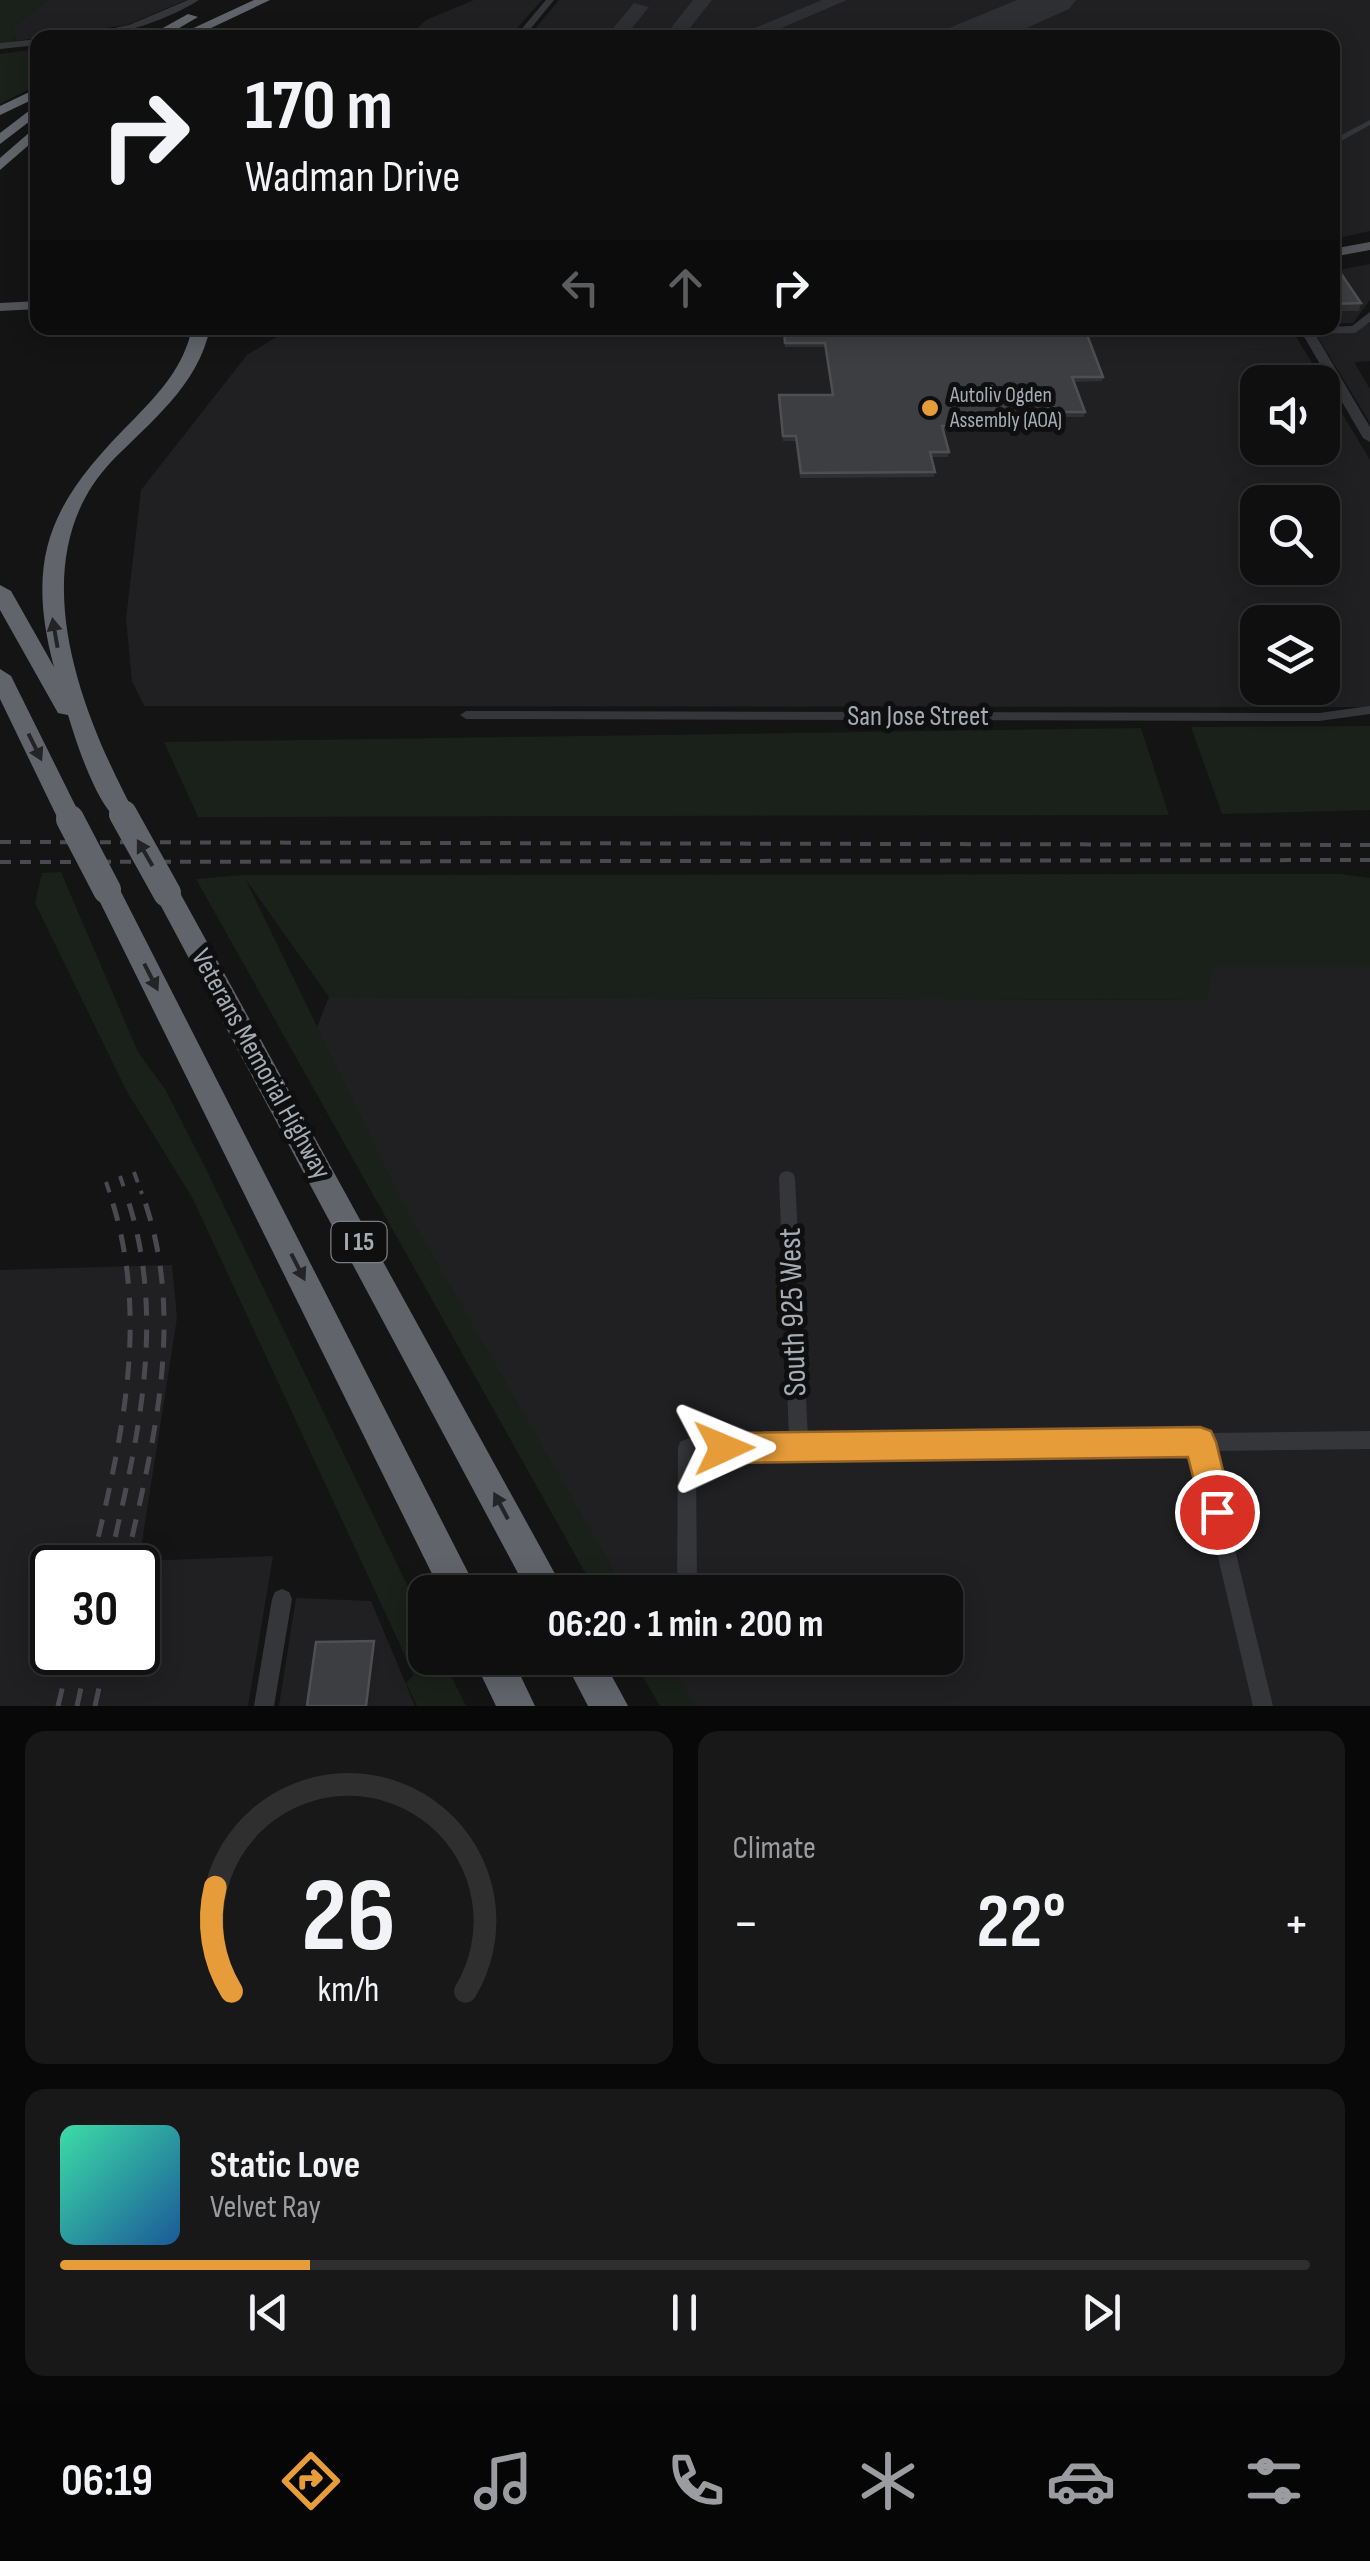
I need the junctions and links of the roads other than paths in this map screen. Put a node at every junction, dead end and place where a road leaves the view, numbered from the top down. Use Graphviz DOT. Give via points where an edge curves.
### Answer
graph roads {
  1 [pos="195,0"];
  2 [pos="234,0"];
  3 [pos="264,0"];
  4 [pos="550,0"];
  5 [pos="204,26"];
  6 [pos="114,30"];
  7 [pos="178,30"];
  8 [pos="182,30"];
  9 [pos="199,30"];
  10 [pos="525,30"];
  11 [pos="30,43"];
  12 [pos="0,46"];
  13 [pos="30,96"];
  14 [pos="0,111"];
  15 [pos="30,115"];
  16 [pos="1370,122"];
  17 [pos="30,138"];
  18 [pos="1340,139"];
  19 [pos="0,140"];
  20 [pos="0,166"];
  21 [pos="1370,242"];
  22 [pos="1340,248"];
  23 [pos="30,305"];
  24 [pos="0,307"];
  25 [pos="1366,321"];
  26 [pos="1340,330"];
  27 [pos="199,335"];
  28 [pos="214,335"];
  29 [pos="1310,335"];
  30 [pos="174,387"];
  31 [pos="1370,438"];
  32 [pos="0,590"];
  33 [pos="0,676"];
  34 [pos="1370,710"];
  35 [pos="466,715"];
  36 [pos="94,759"];
  37 [pos="787,1178"];
  38 [pos="1370,1440"];
  39 [pos="1200,1442"];
  40 [pos="798,1447"];
  41 [pos="451,1575"];
  42 [pos="538,1575"];
  43 [pos="687,1575"];
  44 [pos="282,1599"];
  45 [pos="500,1675"];
  46 [pos="592,1675"];
  47 [pos="264,1706"];
  48 [pos="516,1706"];
  49 [pos="609,1706"];
  50 [pos="1263,1706"];
  1 -- 6 [label="street"];
  2 -- 7 [label="highway"];
  3 -- 5 [label="highway"];
  4 -- 10 [label="street"];
  5 -- 8 [label="highway"];
  5 -- 9 [label="highway"];
  11 -- 12 [label="street"];
  13 -- 14 [label="highway"];
  15 -- 19 [label="highway"];
  16 -- 18 [label="street"];
  17 -- 20 [label="highway"];
  21 -- 22 [label="main road"];
  23 -- 24 [label="main road"];
  25 -- 26 [label="street"];
  27 -- 30 [label="highway" via="190,366"];
  28 -- 30 [label="highway" via="191,375"];
  29 -- 31 [label="street"];
  36 -- 30 [label="highway, one-way" via="55,639 55,558 86,480"];
  32 -- 36 [label="highway, Veterans Memorial Highway / I 15"];
  33 -- 41 [label="highway, Veterans Memorial Highway / I 15, one-way, bridge"];
  34 -- 35 [label="street, San Jose Street" via="1318,717"];
  42 -- 36 [label="highway, Veterans Memorial Highway / I 15, one-way, bridge"];
  37 -- 40 [label="street, South 925 West"];
  38 -- 39 [label="street"];
  39 -- 40 [label="street"];
  39 -- 50 [label="street"];
  40 -- 43 [label="street" via="687,1448"];
  44 -- 47 [label="street"];
  45 -- 48 [label="highway"];
  46 -- 49 [label="highway"];
}
